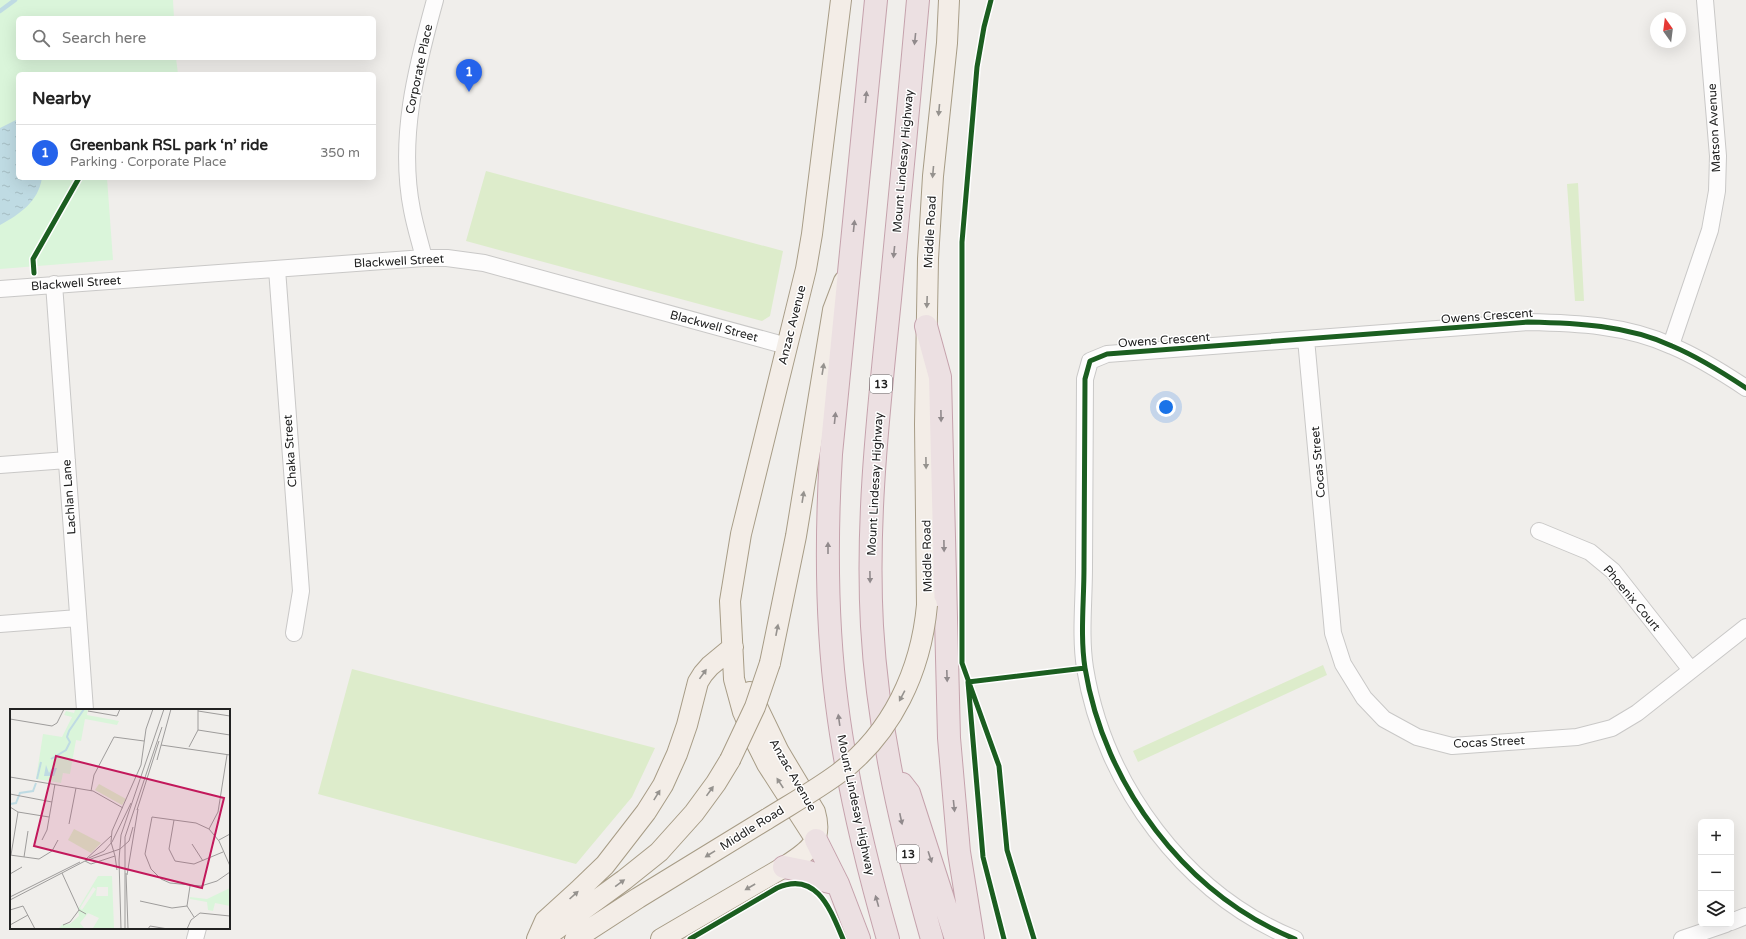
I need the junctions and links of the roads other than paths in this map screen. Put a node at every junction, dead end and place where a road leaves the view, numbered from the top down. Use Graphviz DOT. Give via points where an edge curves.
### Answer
graph roads {
  1 [pos="435,0"];
  2 [pos="841,0"];
  3 [pos="876,0"];
  4 [pos="918,0"];
  5 [pos="949,0"];
  6 [pos="962,0"];
  7 [pos="1705,0"];
  8 [pos="947,43"];
  9 [pos="424,258"];
  10 [pos="850,265"];
  11 [pos="277,269"];
  12 [pos="54,284"];
  13 [pos="0,288"];
  14 [pos="926,326"];
  15 [pos="1306,339"];
  16 [pos="1670,345"];
  17 [pos="787,346"];
  18 [pos="1746,388"];
  19 [pos="67,460"];
  20 [pos="0,464"];
  21 [pos="1539,531"];
  22 [pos="78,618"];
  23 [pos="0,624"];
  24 [pos="1746,627"];
  25 [pos="294,633"];
  26 [pos="733,648"];
  27 [pos="1691,670"];
  28 [pos="85,709"];
  29 [pos="890,768"];
  30 [pos="816,840"];
  31 [pos="784,867"];
  32 [pos="838,884"];
  33 [pos="1746,916"];
  34 [pos="1734,921"];
  35 [pos="1717,927"];
  36 [pos="198,929"];
  37 [pos="195,939"];
  38 [pos="537,939"];
  39 [pos="542,939"];
  40 [pos="576,939"];
  41 [pos="662,939"];
  42 [pos="859,939"];
  43 [pos="888,939"];
  44 [pos="932,939"];
  45 [pos="956,939"];
  46 [pos="973,939"];
  47 [pos="1295,939"];
  48 [pos="1682,939"];
  1 -- 9 [label="street, Corporate Place" via="412,94 407,148 412,210"];
  2 -- 17 [label="main road, Anzac Avenue" via="812,234"];
  10 -- 3 [label="highway, Mount Lindesay Highway, one-way"];
  4 -- 29 [label="highway, Mount Lindesay Highway / 13, one-way" via="871,516 873,630"];
  5 -- 8 [label="main road, Middle Road"];
  6 -- 8 [label="main road"];
  7 -- 16 [label="street, Matson Avenue" via="1718,156 1717,191 1710,230"];
  8 -- 14 [label="main road, Middle Road, one-way" via="933,176"];
  9 -- 11 [label="street, Blackwell Street"];
  9 -- 17 [label="street, Blackwell Street" via="484,263"];
  39 -- 10 [label="main road, one-way, bridge" via="659,852 716,783 755,707 770,663 796,536 833,310"];
  43 -- 10 [label="highway, Mount Lindesay Highway, one-way" via="869,872 842,744 830,619 828,522 831,462"];
  11 -- 12 [label="street, Blackwell Street"];
  11 -- 25 [label="street, Chaka Street" via="301,590"];
  12 -- 13 [label="street, Blackwell Street"];
  12 -- 19 [label="street, Lachlan Lane"];
  14 -- 40 [label="main road, Middle Road, one-way, bridge" via="925,626 908,685 887,722 872,743 830,780"];
  14 -- 46 [label="highway, one-way" via="940,377 950,745 959,852"];
  15 -- 16 [label="street, Owens Crescent" via="1528,322 1581,323 1627,331"];
  15 -- 27 [label="street, Cocas Street" via="1333,633 1343,664 1364,698 1384,719 1417,737 1452,746 1577,737 1612,728 1637,713"];
  15 -- 47 [label="street, Owens Crescent" via="1107,354 1090,361 1085,379 1083,649 1092,699 1106,744 1116,768 1140,808 1166,843 1199,878 1238,909"];
  16 -- 18 [label="street, Owens Crescent" via="1712,366"];
  17 -- 26 [label="main road, Anzac Avenue" via="741,534 734,573 730,601"];
  19 -- 20 [label="street"];
  19 -- 22 [label="street, Lachlan Lane"];
  21 -- 27 [label="street, Phoenix Court" via="1590,552 1613,571"];
  22 -- 23 [label="street"];
  22 -- 28 [label="street, Lachlan Lane"];
  24 -- 27 [label="street, Cocas Street"];
  26 -- 30 [label="main road, Anzac Avenue" via="768,730 815,812 818,822"];
  38 -- 26 [label="main road, one-way" via="545,921 605,864 646,812 663,785 677,754 698,682 710,666"];
  29 -- 44 [label="highway, Mount Lindesay Highway / 13, one-way" via="909,858"];
  29 -- 45 [label="highway, one-way" via="909,793"];
  30 -- 31 [label="main road" via="802,855"];
  30 -- 32 [label="highway"];
  31 -- 32 [label="highway" via="809,872"];
  31 -- 41 [label="main road, one-way"];
  32 -- 42 [label="highway"];
  33 -- 34 [label="street"];
  35 -- 48 [label="street"];
  36 -- 37 [label="street"];
}
